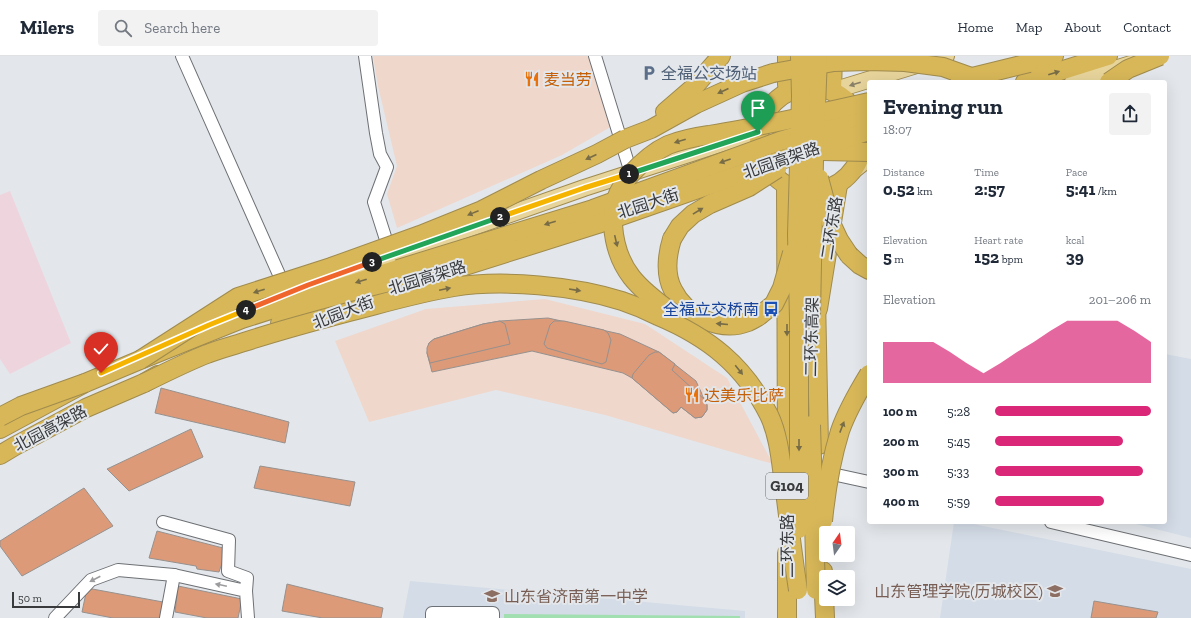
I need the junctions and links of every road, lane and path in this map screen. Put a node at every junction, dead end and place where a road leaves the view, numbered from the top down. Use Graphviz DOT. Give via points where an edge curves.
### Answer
graph roads {
  1 [pos="182,56"];
  2 [pos="365,56"];
  3 [pos="595,56"];
  4 [pos="721,56"];
  5 [pos="787,56"];
  6 [pos="800,56"];
  7 [pos="818,56"];
  8 [pos="833,56"];
  9 [pos="946,56"];
  10 [pos="1054,56"];
  11 [pos="1108,56"];
  12 [pos="1152,56"];
  13 [pos="1160,56"];
  14 [pos="1030,63"];
  15 [pos="1130,65"];
  16 [pos="867,80"];
  17 [pos="868,80"];
  18 [pos="961,80"];
  19 [pos="975,80"];
  20 [pos="979,80"];
  21 [pos="1032,80"];
  22 [pos="1080,80"];
  23 [pos="1112,80"];
  24 [pos="1113,80"];
  25 [pos="832,91"];
  26 [pos="787,92"];
  27 [pos="867,102"];
  28 [pos="867,116"];
  29 [pos="758,132"];
  30 [pos="867,132"];
  31 [pos="625,138"];
  32 [pos="867,152"];
  33 [pos="811,155"];
  34 [pos="867,160"];
  35 [pos="854,170"];
  36 [pos="631,173"];
  37 [pos="775,176"];
  38 [pos="838,185"];
  39 [pos="818,192"];
  40 [pos="797,234"];
  41 [pos="388,246"];
  42 [pos="867,269"];
  43 [pos="288,293"];
  44 [pos="816,318"];
  45 [pos="719,351"];
  46 [pos="140,360"];
  47 [pos="867,378"];
  48 [pos="85,383"];
  49 [pos="144,383"];
  50 [pos="0,417"];
  51 [pos="0,428"];
  52 [pos="5,452"];
  53 [pos="0,462"];
  54 [pos="820,472"];
  55 [pos="867,482"];
  56 [pos="163,522"];
  57 [pos="1059,524"];
  58 [pos="1191,555"];
  59 [pos="174,575"];
  60 [pos="798,590"];
  61 [pos="816,590"];
  62 [pos="246,591"];
  63 [pos="432,615"];
  64 [pos="493,615"];
  65 [pos="55,618"];
  66 [pos="166,618"];
  67 [pos="248,618"];
  68 [pos="787,618"];
  69 [pos="798,618"];
  70 [pos="816,618"];
  71 [pos="825,618"];
  1 -- 43 [label="street"];
  2 -- 41 [label="street" via="376,134 380,154 387,167 374,202"];
  3 -- 36 [label="street"];
  4 -- 31 [label="highway" via="674,105"];
  5 -- 26 [label="highway"];
  6 -- 40 [label="highway, 二环东高架, bridge"];
  7 -- 33 [label="highway, 二环东高架, bridge"];
  8 -- 25 [label="highway"];
  9 -- 17 [label="main road, one-way"];
  10 -- 14 [label="highway"];
  21 -- 11 [label="highway, one-way"];
  12 -- 15 [label="main road"];
  13 -- 24 [label="highway, bridge" via="1128,69"];
  14 -- 18 [label="highway, bridge"];
  14 -- 20 [label="highway, bridge"];
  15 -- 22 [label="main road"];
  15 -- 23 [label="street"];
  16 -- 25 [label="main road, one-way"];
  19 -- 31 [label="highway, one-way, bridge" via="943,67 905,62 834,62 783,71 742,83 696,104 651,129"];
  25 -- 26 [label="highway" via="817,87 801,87"];
  25 -- 35 [label="highway" via="848,102 859,117 864,136 862,154"];
  26 -- 29 [label="highway" via="773,102 763,116"];
  27 -- 45 [label="highway, one-way, bridge" via="691,138 669,145 655,152 624,182 616,198 613,213 614,239 620,258 633,280 654,300"];
  28 -- 46 [label="highway, 北园高架路, one-way, bridge" via="780,141 593,210 242,320"];
  29 -- 36 [label="main road"];
  29 -- 37 [label="highway, G104"];
  30 -- 33 [label="highway, 北园高架路, bridge"];
  31 -- 41 [label="highway, one-way, bridge" via="482,210"];
  32 -- 33 [label="highway, bridge"];
  40 -- 33 [label="highway, one-way, bridge" via="782,288 774,304 747,322 734,325 717,324 702,319 689,311 672,289 667,256 680,226 710,204"];
  33 -- 42 [label="highway, bridge" via="839,240 849,255"];
  33 -- 49 [label="highway, 北园高架路, bridge" via="277,324 194,353"];
  33 -- 61 [label="highway, 二环东高架, bridge" via="810,365"];
  34 -- 35 [label="main road"];
  35 -- 38 [label="highway"];
  36 -- 43 [label="main road"];
  37 -- 39 [label="highway" via="802,191"];
  37 -- 53 [label="main road, 北园大街" via="476,260 299,329 210,360 150,388 84,414"];
  37 -- 68 [label="highway, 二环东路 / G104, one-way" via="774,216 786,306"];
  38 -- 39 [label="highway"];
  38 -- 44 [label="highway, 二环东路 / G104"];
  39 -- 44 [label="highway, 二环东路 / G104"];
  40 -- 60 [label="highway, 二环东高架, one-way, bridge"];
  41 -- 46 [label="highway, one-way, bridge" via="238,297"];
  43 -- 51 [label="main road" via="101,373"];
  44 -- 54 [label="highway, 二环东路 / G104"];
  49 -- 45 [label="highway, one-way, bridge" via="208,353 306,323 456,287 490,284 543,286 594,293 622,301 673,322"];
  45 -- 60 [label="highway, one-way, bridge" via="736,367 752,388 771,422 778,448"];
  46 -- 48 [label="highway, 北园高架路"];
  61 -- 47 [label="highway, one-way, bridge" via="825,500 833,459 840,430"];
  48 -- 50 [label="highway, bridge" via="21,406"];
  48 -- 51 [label="highway, 北园高架路, bridge"];
  49 -- 52 [label="highway, 北园高架路" via="86,408"];
  54 -- 55 [label="street"];
  54 -- 71 [label="highway, 二环东路 / G104"];
  56 -- 62 [label="street" via="229,540 228,571 247,578"];
  57 -- 58 [label="street"];
  62 -- 59 [label="street, one-way"];
  59 -- 65 [label="street, one-way" via="118,570 91,580"];
  59 -- 66 [label="street"];
  60 -- 69 [label="highway, 二环东高架"];
  61 -- 70 [label="highway, 二环东高架"];
  62 -- 67 [label="street"];
  63 -- 64 [label="street"];
}
